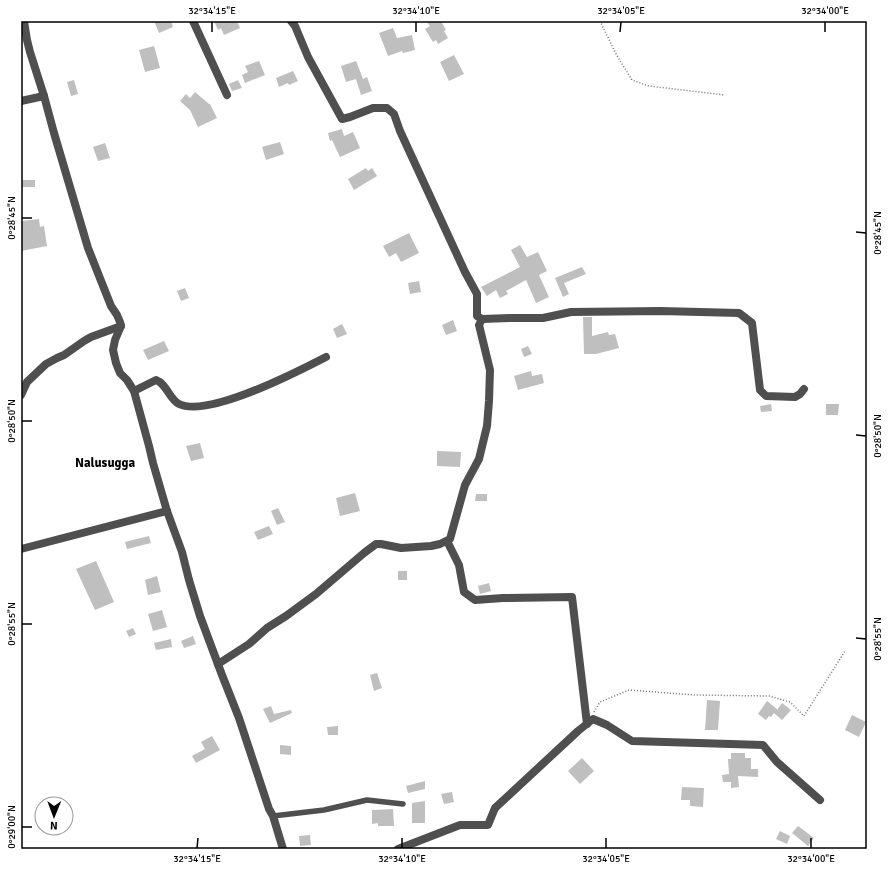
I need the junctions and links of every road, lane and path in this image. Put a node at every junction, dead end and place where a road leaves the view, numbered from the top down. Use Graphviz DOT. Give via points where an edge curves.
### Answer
graph roads {
  1 [pos="24,21"];
  2 [pos="192,21"];
  3 [pos="291,21"];
  4 [pos="600,21"];
  5 [pos="227,95"];
  6 [pos="44,96"];
  7 [pos="725,96"];
  8 [pos="21,101"];
  9 [pos="482,319"];
  10 [pos="121,326"];
  11 [pos="326,357"];
  12 [pos="31,377"];
  13 [pos="21,378"];
  14 [pos="804,389"];
  15 [pos="134,391"];
  16 [pos="21,395"];
  17 [pos="167,511"];
  18 [pos="447,541"];
  19 [pos="21,549"];
  20 [pos="844,651"];
  21 [pos="218,664"];
  22 [pos="587,724"];
  23 [pos="820,800"];
  24 [pos="403,804"];
  25 [pos="273,816"];
  26 [pos="283,849"];
  27 [pos="398,849"];
  1 -- 6 [label="street" via="30,52"];
  2 -- 5 [label="street"];
  3 -- 9 [label="street" via="342,119 373,108 387,108 394,114 477,294 477,316"];
  4 -- 7 [label="path" via="632,80 649,86"];
  6 -- 8 [label="street"];
  6 -- 10 [label="street" via="88,248"];
  9 -- 14 [label="street" via="544,318 571,312 739,313 752,323 760,390 766,396 795,397"];
  9 -- 18 [label="street" via="479,325 490,370 487,426 479,460 465,484 450,539"];
  10 -- 12 [label="street" via="91,337 46,364"];
  10 -- 15 [label="street" via="113,350 120,373"];
  11 -- 15 [label="street" via="251,392 206,406 179,404 158,380"];
  12 -- 13 [label="street"];
  12 -- 16 [label="street"];
  15 -- 17 [label="street"];
  17 -- 19 [label="street"];
  17 -- 21 [label="street"];
  18 -- 21 [label="street" via="431,546 401,548 376,544 316,594"];
  18 -- 22 [label="street" via="459,565 464,592 475,600 572,597"];
  20 -- 22 [label="path" via="804,716 790,702 769,696 694,695 629,690 600,702"];
  21 -- 25 [label="street"];
  22 -- 23 [label="street" via="593,719 632,741 763,745 777,762"];
  22 -- 27 [label="street" via="495,808 488,824 460,825"];
  24 -- 25 [label="lane" via="366,800 324,810"];
  25 -- 26 [label="street"];
}
